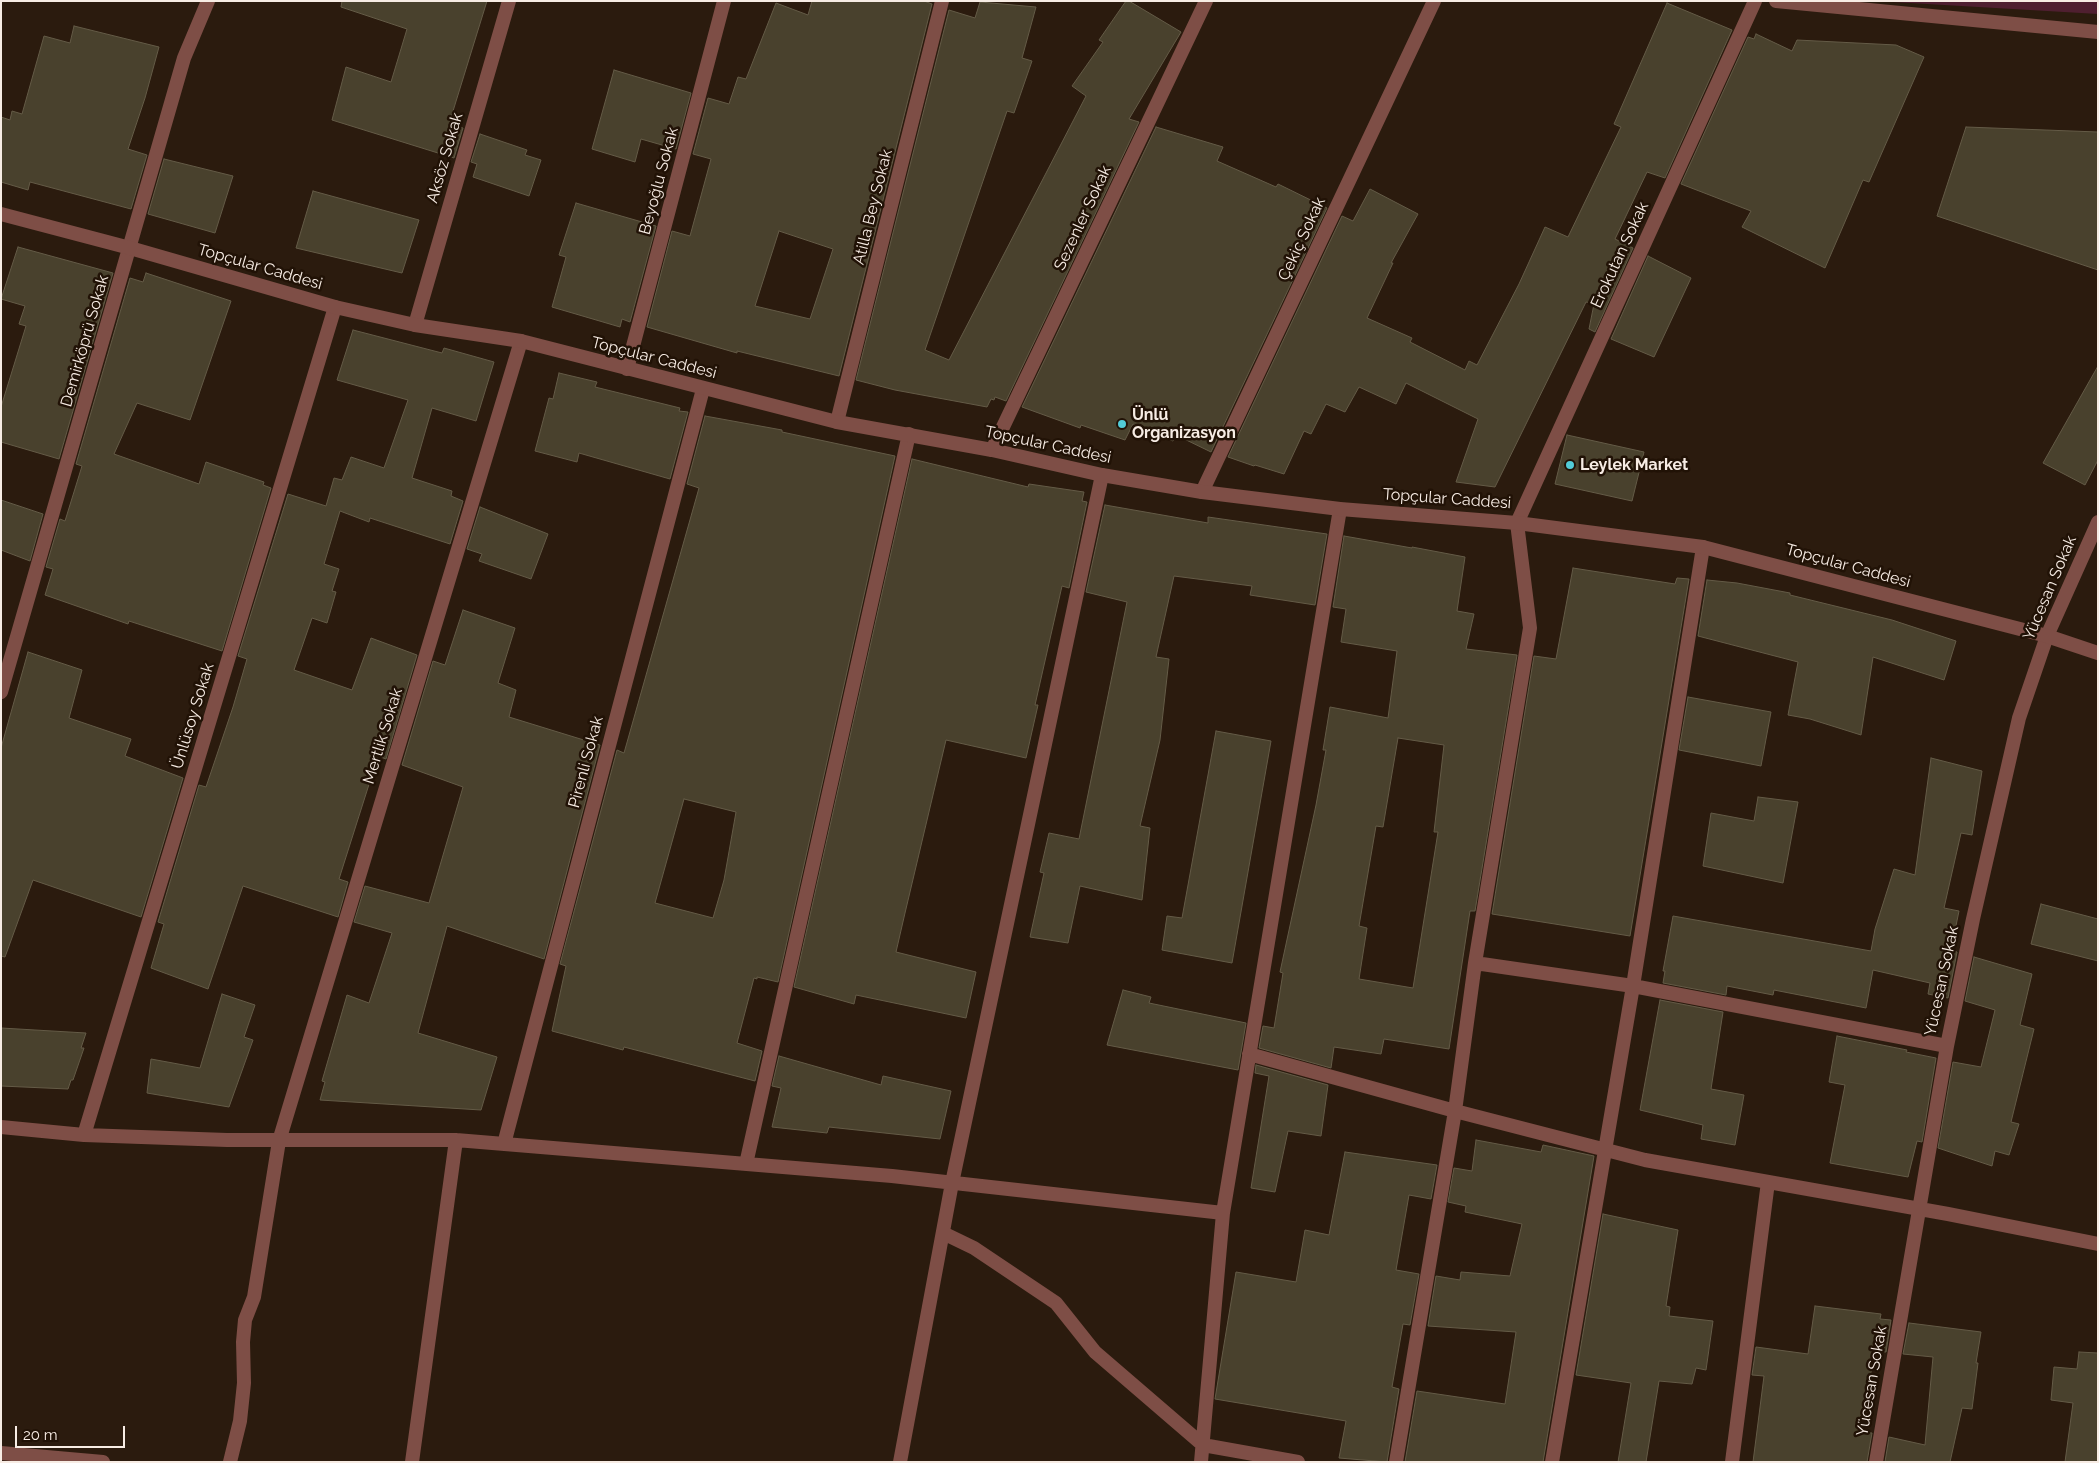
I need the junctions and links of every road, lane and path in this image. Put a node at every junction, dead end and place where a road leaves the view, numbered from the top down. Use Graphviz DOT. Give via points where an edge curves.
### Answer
graph roads {
  1 [pos="208,1"];
  2 [pos="509,1"];
  3 [pos="724,1"];
  4 [pos="942,1"];
  5 [pos="1206,1"];
  6 [pos="1434,1"];
  7 [pos="1755,1"];
  8 [pos="1776,1"];
  9 [pos="2098,32"];
  10 [pos="1,214"];
  11 [pos="130,248"];
  12 [pos="335,306"];
  13 [pos="415,325"];
  14 [pos="521,341"];
  15 [pos="627,369"];
  16 [pos="703,389"];
  17 [pos="837,422"];
  18 [pos="909,434"];
  19 [pos="992,450"];
  20 [pos="1102,476"];
  21 [pos="1202,492"];
  22 [pos="1340,509"];
  23 [pos="1517,522"];
  24 [pos="2098,522"];
  25 [pos="1702,547"];
  26 [pos="2047,636"];
  27 [pos="2098,652"];
  28 [pos="1,692"];
  29 [pos="1476,963"];
  30 [pos="1633,986"];
  31 [pos="1947,1046"];
  32 [pos="1249,1054"];
  33 [pos="1455,1111"];
  34 [pos="1,1126"];
  35 [pos="84,1135"];
  36 [pos="456,1140"];
  37 [pos="279,1141"];
  38 [pos="504,1144"];
  39 [pos="1605,1150"];
  40 [pos="746,1164"];
  41 [pos="1768,1182"];
  42 [pos="952,1183"];
  43 [pos="1920,1209"];
  44 [pos="1223,1213"];
  45 [pos="943,1234"];
  46 [pos="2098,1244"];
  47 [pos="1203,1445"];
  48 [pos="1,1453"];
  49 [pos="103,1462"];
  50 [pos="230,1462"];
  51 [pos="412,1462"];
  52 [pos="900,1462"];
  53 [pos="1201,1462"];
  54 [pos="1298,1462"];
  55 [pos="1396,1462"];
  56 [pos="1552,1462"];
  57 [pos="1732,1462"];
  58 [pos="1876,1462"];
  1 -- 11 [label="street, Demirköprü Sokak" via="184,58"];
  2 -- 13 [label="street, Aksöz Sokak"];
  3 -- 15 [label="street, Beyoğlu Sokak"];
  4 -- 17 [label="street, Atilla Bey Sokak"];
  5 -- 19 [label="street, Sezenler Sokak"];
  6 -- 21 [label="street, Çekiç Sokak"];
  7 -- 23 [label="street, Erokutan Sokak"];
  8 -- 9 [label="street"];
  10 -- 11 [label="street, Topçular Caddesi"];
  11 -- 12 [label="street, Topçular Caddesi"];
  11 -- 28 [label="street, Demirköprü Sokak"];
  12 -- 13 [label="street, Topçular Caddesi"];
  12 -- 35 [label="street, Ünlüsoy Sokak"];
  13 -- 14 [label="street, Topçular Caddesi"];
  14 -- 15 [label="street, Topçular Caddesi"];
  14 -- 37 [label="street, Mertlik Sokak"];
  15 -- 16 [label="street, Topçular Caddesi"];
  16 -- 17 [label="street, Topçular Caddesi"];
  16 -- 38 [label="street, Pirenli Sokak"];
  17 -- 18 [label="street, Topçular Caddesi"];
  18 -- 19 [label="street, Topçular Caddesi"];
  18 -- 40 [label="street"];
  19 -- 20 [label="street, Topçular Caddesi"];
  20 -- 21 [label="street, Topçular Caddesi"];
  20 -- 42 [label="street"];
  21 -- 22 [label="street, Topçular Caddesi"];
  22 -- 23 [label="street, Topçular Caddesi"];
  22 -- 32 [label="street"];
  23 -- 25 [label="street, Topçular Caddesi"];
  23 -- 29 [label="street" via="1530,628"];
  24 -- 26 [label="street, Yücesan Sokak"];
  25 -- 26 [label="street, Topçular Caddesi"];
  25 -- 30 [label="street"];
  26 -- 27 [label="street, Topçular Caddesi"];
  26 -- 31 [label="street, Yücesan Sokak" via="2019,718"];
  29 -- 30 [label="street"];
  29 -- 33 [label="street"];
  30 -- 31 [label="street"];
  30 -- 39 [label="street"];
  31 -- 43 [label="street, Yücesan Sokak"];
  32 -- 33 [label="street"];
  32 -- 44 [label="street"];
  33 -- 39 [label="street"];
  33 -- 55 [label="street"];
  34 -- 35 [label="street"];
  35 -- 37 [label="street"];
  36 -- 37 [label="street"];
  36 -- 38 [label="street"];
  36 -- 51 [label="street"];
  37 -- 50 [label="street, Mertlik Sokak" via="254,1297 245,1320 240,1421"];
  38 -- 40 [label="street"];
  39 -- 41 [label="street"];
  39 -- 56 [label="street"];
  40 -- 42 [label="street"];
  41 -- 43 [label="street"];
  41 -- 57 [label="street"];
  42 -- 44 [label="street"];
  42 -- 45 [label="street"];
  43 -- 46 [label="street"];
  43 -- 58 [label="street, Yücesan Sokak"];
  44 -- 47 [label="street"];
  45 -- 47 [label="street" via="974,1248 1056,1303 1095,1352"];
  45 -- 52 [label="street"];
  47 -- 53 [label="street"];
  47 -- 54 [label="street"];
  48 -- 49 [label="street"];
}
